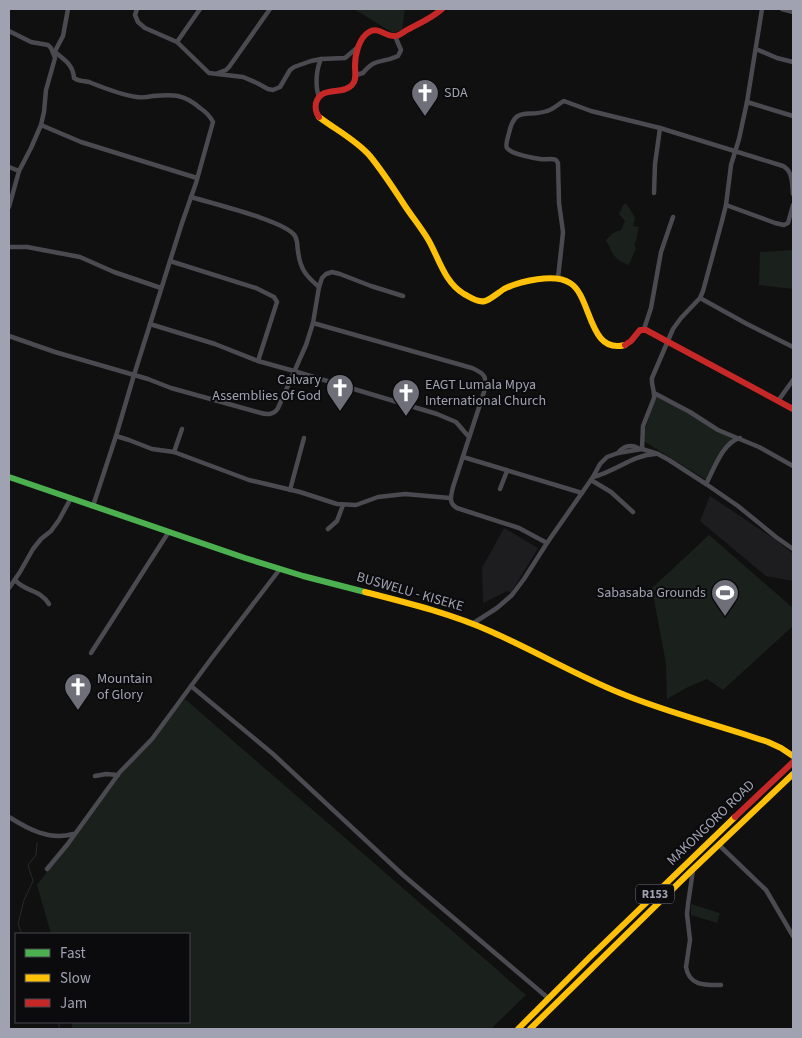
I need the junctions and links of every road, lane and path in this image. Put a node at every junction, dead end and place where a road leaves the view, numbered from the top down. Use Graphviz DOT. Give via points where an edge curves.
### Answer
graph roads {
  1 [pos="68,9"];
  2 [pos="138,9"];
  3 [pos="200,9"];
  4 [pos="270,9"];
  5 [pos="442,9"];
  6 [pos="762,9"];
  7 [pos="782,9"];
  8 [pos="793,12"];
  9 [pos="9,31"];
  10 [pos="396,36"];
  11 [pos="176,42"];
  12 [pos="358,47"];
  13 [pos="756,49"];
  14 [pos="54,52"];
  15 [pos="322,59"];
  16 [pos="793,62"];
  17 [pos="216,74"];
  18 [pos="356,75"];
  19 [pos="319,97"];
  20 [pos="747,102"];
  21 [pos="793,116"];
  22 [pos="41,125"];
  23 [pos="660,128"];
  24 [pos="735,152"];
  25 [pos="9,167"];
  26 [pos="19,171"];
  27 [pos="197,178"];
  28 [pos="654,192"];
  29 [pos="793,194"];
  30 [pos="191,197"];
  31 [pos="726,205"];
  32 [pos="793,206"];
  33 [pos="9,208"];
  34 [pos="673,217"];
  35 [pos="9,247"];
  36 [pos="170,260"];
  37 [pos="558,278"];
  38 [pos="319,287"];
  39 [pos="161,288"];
  40 [pos="403,296"];
  41 [pos="700,298"];
  42 [pos="313,323"];
  43 [pos="150,324"];
  44 [pos="644,329"];
  45 [pos="9,336"];
  46 [pos="667,342"];
  47 [pos="793,347"];
  48 [pos="258,361"];
  49 [pos="294,371"];
  50 [pos="134,375"];
  51 [pos="793,380"];
  52 [pos="654,394"];
  53 [pos="778,401"];
  54 [pos="793,409"];
  55 [pos="182,429"];
  56 [pos="116,436"];
  57 [pos="469,437"];
  58 [pos="304,438"];
  59 [pos="740,438"];
  60 [pos="641,449"];
  61 [pos="174,452"];
  62 [pos="658,454"];
  63 [pos="463,457"];
  64 [pos="793,466"];
  65 [pos="508,470"];
  66 [pos="9,477"];
  67 [pos="592,478"];
  68 [pos="706,484"];
  69 [pos="500,489"];
  70 [pos="290,490"];
  71 [pos="582,492"];
  72 [pos="71,498"];
  73 [pos="450,498"];
  74 [pos="343,505"];
  75 [pos="93,506"];
  76 [pos="633,512"];
  77 [pos="328,528"];
  78 [pos="168,533"];
  79 [pos="547,543"];
  80 [pos="793,549"];
  81 [pos="280,569"];
  82 [pos="15,580"];
  83 [pos="9,588"];
  84 [pos="49,604"];
  85 [pos="472,624"];
  86 [pos="91,654"];
  87 [pos="191,686"];
  88 [pos="793,756"];
  89 [pos="793,762"];
  90 [pos="793,774"];
  91 [pos="118,775"];
  92 [pos="95,776"];
  93 [pos="9,817"];
  94 [pos="75,834"];
  95 [pos="719,845"];
  96 [pos="47,869"];
  97 [pos="692,870"];
  98 [pos="793,936"];
  99 [pos="721,985"];
  100 [pos="548,998"];
  101 [pos="518,1029"];
  102 [pos="530,1029"];
  1 -- 14 [label="street" via="62,36"];
  2 -- 11 [label="street" via="135,15 138,22"];
  3 -- 11 [label="street"];
  4 -- 17 [label="street" via="229,67"];
  5 -- 10 [label="main road"];
  6 -- 13 [label="street"];
  7 -- 8 [label="street"];
  9 -- 14 [label="street" via="31,42 48,45"];
  10 -- 12 [label="main road" via="371,30"];
  10 -- 18 [label="street" via="401,50 398,56 373,63"];
  11 -- 17 [label="street" via="206,70"];
  12 -- 15 [label="street" via="345,58"];
  12 -- 18 [label="main road"];
  13 -- 16 [label="street"];
  13 -- 20 [label="street"];
  14 -- 22 [label="street"];
  14 -- 27 [label="street" via="72,66 74,78 78,80 137,97 178,95 206,113 211,118 212,127"];
  15 -- 17 [label="street" via="294,67 280,87 273,90 242,77"];
  15 -- 19 [label="street" via="317,77"];
  18 -- 19 [label="main road" via="351,87 325,92"];
  19 -- 37 [label="main road" via="316,114 370,156 428,240 454,286 472,298 486,301 516,284"];
  20 -- 21 [label="street"];
  20 -- 24 [label="street"];
  22 -- 26 [label="street"];
  22 -- 27 [label="street" via="81,142"];
  23 -- 24 [label="street"];
  23 -- 28 [label="street"];
  23 -- 37 [label="street" via="564,101 549,110 520,115 512,122 507,143 509,150 558,163 562,242"];
  24 -- 29 [label="street" via="788,169"];
  24 -- 31 [label="street"];
  25 -- 26 [label="street"];
  26 -- 33 [label="street"];
  27 -- 30 [label="street"];
  30 -- 36 [label="street"];
  30 -- 38 [label="street" via="289,230 298,243 303,270"];
  31 -- 32 [label="street" via="784,225 788,223"];
  31 -- 41 [label="street"];
  34 -- 44 [label="street" via="661,252"];
  35 -- 39 [label="street" via="27,247 80,257"];
  36 -- 39 [label="street"];
  36 -- 48 [label="street" via="256,288 274,298 277,302"];
  37 -- 44 [label="main road" via="570,281 576,288 595,329 607,344 622,346"];
  38 -- 40 [label="street" via="322,278 332,272"];
  38 -- 42 [label="street"];
  39 -- 43 [label="street"];
  41 -- 46 [label="street" via="681,318"];
  41 -- 47 [label="street"];
  42 -- 49 [label="street"];
  42 -- 57 [label="street" via="472,368 483,374 486,381 484,392"];
  43 -- 48 [label="street"];
  43 -- 50 [label="street"];
  44 -- 46 [label="main road"];
  45 -- 50 [label="street"];
  46 -- 52 [label="street" via="652,378"];
  46 -- 53 [label="main road"];
  48 -- 49 [label="street"];
  49 -- 50 [label="street" via="277,411 272,414 239,408"];
  49 -- 57 [label="street" via="449,418"];
  50 -- 56 [label="street"];
  51 -- 53 [label="street"];
  52 -- 59 [label="street" via="718,430"];
  52 -- 60 [label="street" via="642,426"];
  53 -- 54 [label="main road"];
  55 -- 61 [label="street"];
  56 -- 61 [label="street"];
  56 -- 75 [label="street"];
  57 -- 63 [label="street"];
  58 -- 70 [label="street"];
  59 -- 64 [label="street"];
  59 -- 68 [label="street" via="727,446"];
  60 -- 62 [label="street"];
  60 -- 67 [label="street" via="607,457"];
  61 -- 70 [label="street" via="242,478"];
  62 -- 67 [label="street" via="624,463"];
  62 -- 68 [label="street"];
  63 -- 65 [label="street"];
  63 -- 73 [label="street"];
  65 -- 69 [label="street"];
  65 -- 71 [label="street"];
  66 -- 72 [label="main road, BUSWELU - KISEKE"];
  67 -- 71 [label="street"];
  67 -- 76 [label="street"];
  68 -- 80 [label="street"];
  70 -- 74 [label="street"];
  71 -- 79 [label="street"];
  72 -- 75 [label="main road, BUSWELU - KISEKE"];
  72 -- 82 [label="street"];
  73 -- 74 [label="street" via="406,494"];
  73 -- 79 [label="street" via="455,507 519,528"];
  74 -- 77 [label="street" via="336,521"];
  75 -- 78 [label="main road, BUSWELU - KISEKE"];
  78 -- 81 [label="main road, BUSWELU - KISEKE"];
  78 -- 86 [label="street"];
  79 -- 85 [label="street" via="512,595"];
  81 -- 85 [label="main road, BUSWELU - KISEKE" via="408,603"];
  81 -- 87 [label="street"];
  82 -- 83 [label="street"];
  82 -- 84 [label="street" via="44,596"];
  85 -- 88 [label="main road, BUSWELU - KISEKE" via="621,694 754,738"];
  87 -- 91 [label="street" via="152,739"];
  87 -- 100 [label="street" via="273,754 403,875"];
  89 -- 100 [label="main road, MAKONGORO ROAD / R153"];
  90 -- 95 [label="main road, MAKONGORO ROAD / R153"];
  91 -- 92 [label="street"];
  91 -- 94 [label="street"];
  93 -- 94 [label="street" via="30,829 50,835"];
  94 -- 96 [label="street"];
  95 -- 97 [label="main road, MAKONGORO ROAD / R153"];
  95 -- 98 [label="street" via="766,890"];
  97 -- 99 [label="street" via="687,914 690,940 688,976 698,983"];
  97 -- 102 [label="main road, MAKONGORO ROAD / R153"];
  100 -- 101 [label="main road, MAKONGORO ROAD / R153"];
}
